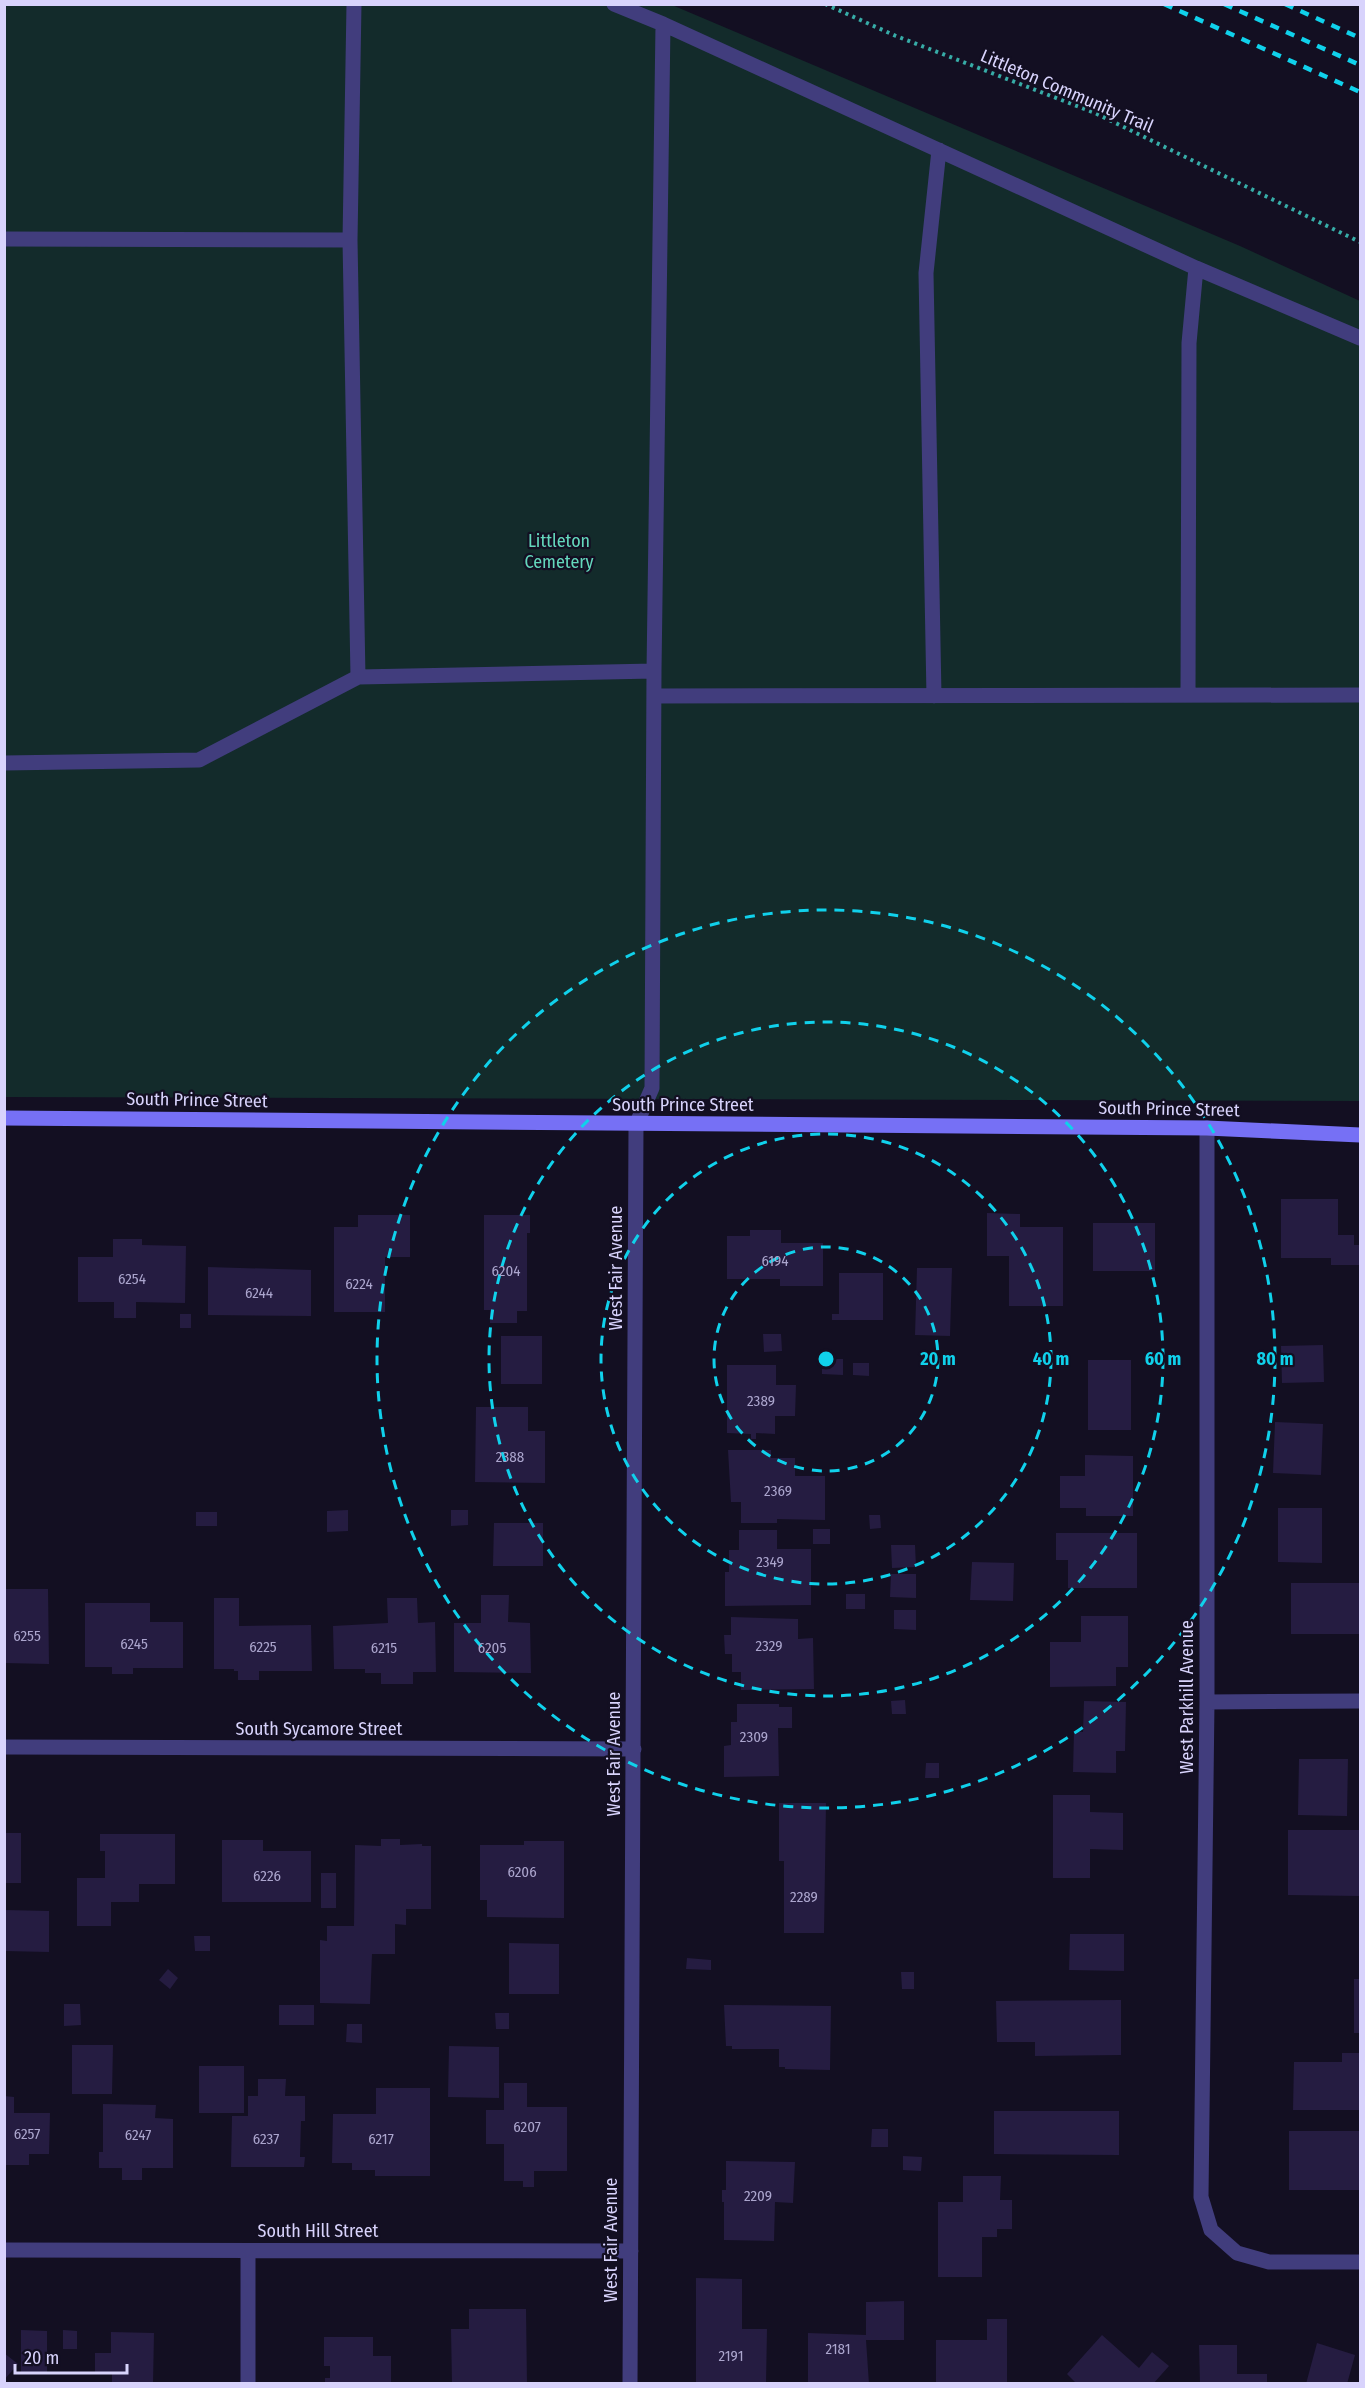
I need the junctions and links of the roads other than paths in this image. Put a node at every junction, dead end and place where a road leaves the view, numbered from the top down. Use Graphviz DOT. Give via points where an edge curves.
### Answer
graph roads {
  1 [pos="354,4"];
  2 [pos="614,4"];
  3 [pos="663,24"];
  4 [pos="939,150"];
  5 [pos="4,239"];
  6 [pos="350,240"];
  7 [pos="1196,268"];
  8 [pos="1360,338"];
  9 [pos="654,672"];
  10 [pos="358,677"];
  11 [pos="1188,694"];
  12 [pos="1360,695"];
  13 [pos="654,696"];
  14 [pos="934,696"];
  15 [pos="4,763"];
  16 [pos="4,1118"];
  17 [pos="636,1125"];
  18 [pos="1207,1128"];
  19 [pos="1360,1135"];
  20 [pos="1360,1701"];
  21 [pos="1207,1702"];
  22 [pos="4,1747"];
  23 [pos="634,1749"];
  24 [pos="4,2250"];
  25 [pos="248,2251"];
  26 [pos="631,2251"];
  27 [pos="1360,2262"];
  28 [pos="248,2384"];
  29 [pos="630,2384"];
  1 -- 6 [label="street"];
  2 -- 3 [label="street"];
  3 -- 4 [label="street"];
  3 -- 9 [label="street"];
  4 -- 7 [label="street"];
  4 -- 14 [label="street" via="926,273"];
  5 -- 6 [label="street"];
  6 -- 10 [label="street"];
  7 -- 8 [label="street"];
  7 -- 11 [label="street" via="1189,343"];
  9 -- 10 [label="street"];
  9 -- 13 [label="street"];
  10 -- 15 [label="street" via="199,760"];
  11 -- 12 [label="street"];
  11 -- 14 [label="street"];
  13 -- 14 [label="street"];
  13 -- 17 [label="street" via="652,1088"];
  16 -- 17 [label="street, South Prince Street"];
  17 -- 18 [label="street, South Prince Street"];
  17 -- 23 [label="street, West Fair Avenue"];
  18 -- 19 [label="street, South Prince Street"];
  18 -- 21 [label="street, West Parkhill Avenue"];
  20 -- 21 [label="street"];
  21 -- 27 [label="street, West Parkhill Avenue" via="1201,2197 1211,2230 1237,2253 1269,2262"];
  22 -- 23 [label="street, South Sycamore Street"];
  23 -- 26 [label="street, West Fair Avenue"];
  24 -- 25 [label="street, South Hill Street"];
  25 -- 26 [label="street, South Hill Street"];
  25 -- 28 [label="street"];
  26 -- 29 [label="street, West Fair Avenue"];
}
